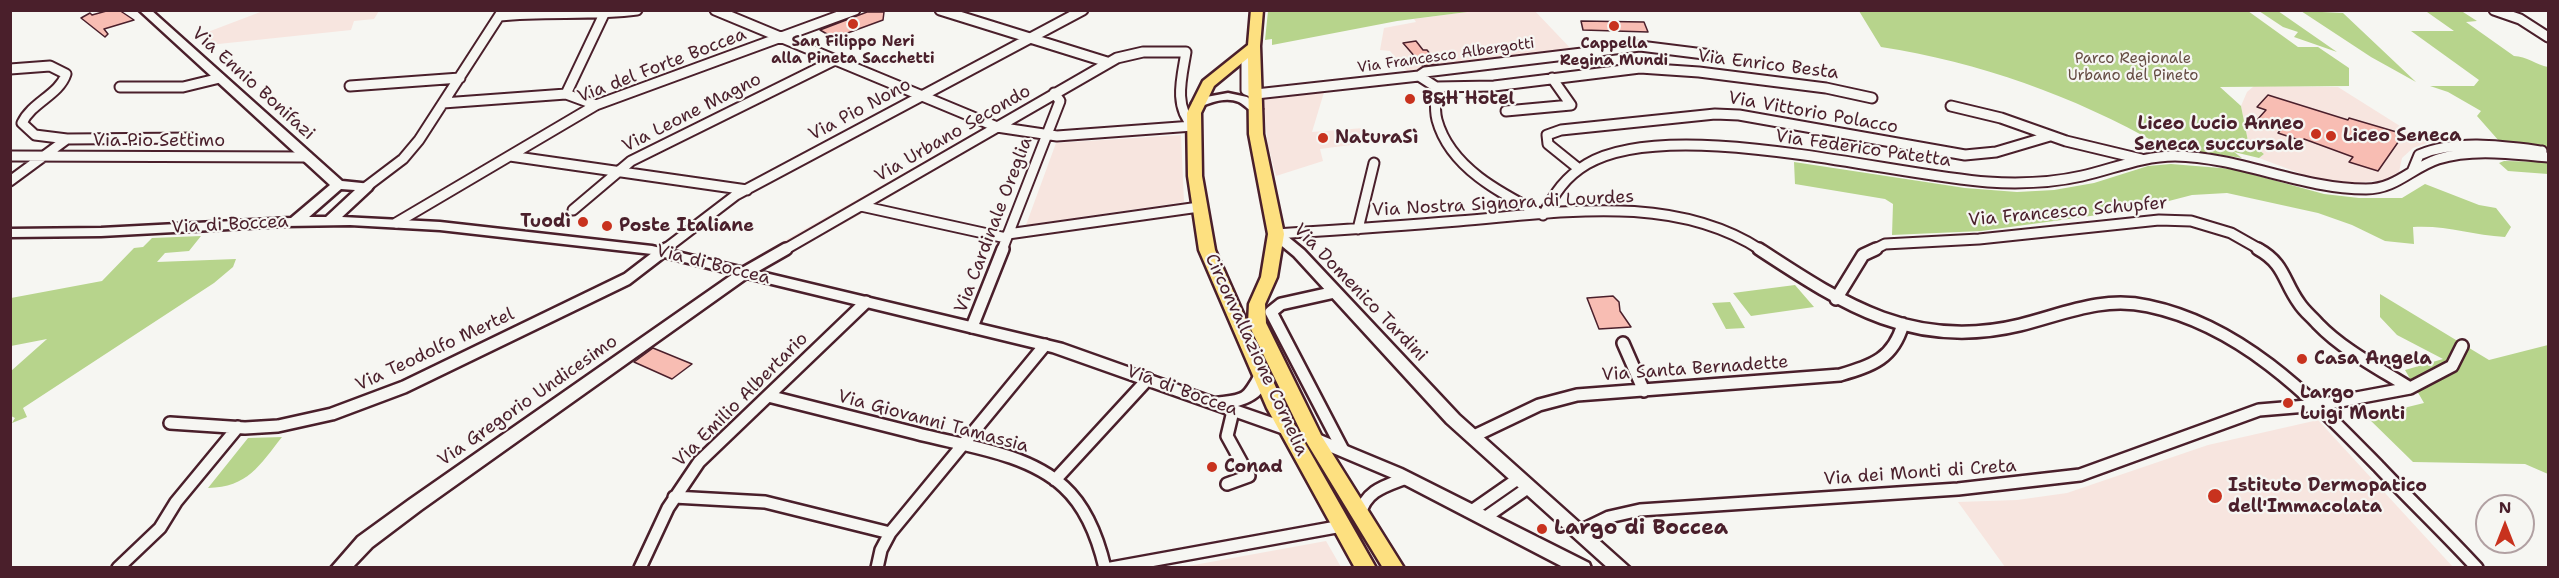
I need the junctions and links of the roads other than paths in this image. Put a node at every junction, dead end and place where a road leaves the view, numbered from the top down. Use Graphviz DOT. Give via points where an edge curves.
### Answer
graph roads {
  1 [pos="144,10"];
  2 [pos="637,10"];
  3 [pos="715,10"];
  4 [pos="855,10"];
  5 [pos="940,10"];
  6 [pos="1083,10"];
  7 [pos="1257,10"];
  8 [pos="2494,10"];
  9 [pos="501,13"];
  10 [pos="604,14"];
  11 [pos="2548,37"];
  12 [pos="782,38"];
  13 [pos="1030,38"];
  14 [pos="1250,50"];
  15 [pos="1186,52"];
  16 [pos="1712,55"];
  17 [pos="835,60"];
  18 [pos="1107,62"];
  19 [pos="10,69"];
  20 [pos="1419,76"];
  21 [pos="220,78"];
  22 [pos="460,78"];
  23 [pos="1552,78"];
  24 [pos="350,86"];
  25 [pos="120,87"];
  26 [pos="1437,87"];
  27 [pos="1054,93"];
  28 [pos="566,94"];
  29 [pos="923,95"];
  30 [pos="1872,98"];
  31 [pos="1256,101"];
  32 [pos="443,103"];
  33 [pos="1198,104"];
  34 [pos="596,105"];
  35 [pos="1951,106"];
  36 [pos="1506,111"];
  37 [pos="1193,126"];
  38 [pos="997,127"];
  39 [pos="1047,136"];
  40 [pos="2050,136"];
  41 [pos="192,138"];
  42 [pos="67,139"];
  43 [pos="2548,152"];
  44 [pos="10,156"];
  45 [pos="510,156"];
  46 [pos="43,157"];
  47 [pos="308,157"];
  48 [pos="2548,157"];
  49 [pos="2141,159"];
  50 [pos="1374,163"];
  51 [pos="1580,170"];
  52 [pos="615,172"];
  53 [pos="2412,172"];
  54 [pos="10,181"];
  55 [pos="338,185"];
  56 [pos="366,187"];
  57 [pos="747,190"];
  58 [pos="861,206"];
  59 [pos="1199,207"];
  60 [pos="573,210"];
  61 [pos="1543,215"];
  62 [pos="296,221"];
  63 [pos="330,221"];
  64 [pos="396,223"];
  65 [pos="1358,229"];
  66 [pos="10,233"];
  67 [pos="1276,234"];
  68 [pos="1007,236"];
  69 [pos="662,252"];
  70 [pos="744,273"];
  71 [pos="1335,292"];
  72 [pos="1836,299"];
  73 [pos="866,302"];
  74 [pos="1903,324"];
  75 [pos="972,327"];
  76 [pos="1623,343"];
  77 [pos="1045,345"];
  78 [pos="2462,346"];
  79 [pos="1262,376"];
  80 [pos="1148,379"];
  81 [pos="2410,388"];
  82 [pos="1644,391"];
  83 [pos="768,396"];
  84 [pos="1211,404"];
  85 [pos="2319,405"];
  86 [pos="1233,411"];
  87 [pos="170,423"];
  88 [pos="238,427"];
  89 [pos="1287,429"];
  90 [pos="1472,437"];
  91 [pos="1313,438"];
  92 [pos="960,445"];
  93 [pos="1343,450"];
  94 [pos="1406,478"];
  95 [pos="1055,480"];
  96 [pos="1524,483"];
  97 [pos="1227,484"];
  98 [pos="674,497"];
  99 [pos="1479,514"];
  100 [pos="1360,516"];
  101 [pos="1342,526"];
  102 [pos="1580,531"];
  103 [pos="891,533"];
  104 [pos="1568,565"];
  105 [pos="118,567"];
  106 [pos="340,567"];
  107 [pos="640,567"];
  108 [pos="877,567"];
  109 [pos="1105,567"];
  110 [pos="1111,567"];
  111 [pos="1366,567"];
  112 [pos="1394,567"];
  113 [pos="1621,567"];
  114 [pos="2477,567"];
  1 -- 21 [label="street, Via Ennio Bonifazi"];
  2 -- 10 [label="street"];
  3 -- 12 [label="street"];
  4 -- 12 [label="street, Via del Forte Boccea"];
  5 -- 13 [label="street"];
  6 -- 13 [label="street, Via Pio Nono"];
  7 -- 14 [label="main road, Via Domenico Tardini"];
  8 -- 11 [label="street" via="2523,20"];
  9 -- 10 [label="street"];
  9 -- 22 [label="street"];
  10 -- 28 [label="street"];
  12 -- 17 [label="street"];
  12 -- 34 [label="street, Via del Forte Boccea"];
  13 -- 18 [label="street"];
  13 -- 29 [label="street, Via Pio Nono"];
  14 -- 31 [label="main road, Via Domenico Tardini"];
  14 -- 33 [label="main road, Circonvallazione Cornelia" via="1208,84"];
  15 -- 18 [label="street, Via Urbano Secondo" via="1138,53"];
  15 -- 37 [label="street, Circonvallazione Cornelia" via="1180,101 1187,122"];
  16 -- 20 [label="street, Via Francesco Albergotti" via="1640,46 1470,65"];
  17 -- 29 [label="street"];
  17 -- 52 [label="street, Via Leone Magno"];
  18 -- 27 [label="street, Via Urbano Secondo"];
  19 -- 42 [label="street" via="62,69 66,74 62,83 33,106 22,123 26,130 39,136"];
  20 -- 26 [label="street"];
  20 -- 31 [label="street, Via Francesco Albergotti"];
  21 -- 25 [label="street" via="183,87"];
  21 -- 47 [label="street, Via Ennio Bonifazi"];
  22 -- 24 [label="street"];
  22 -- 32 [label="street"];
  23 -- 26 [label="street, Via Enrico Besta" via="1494,86"];
  23 -- 30 [label="street, Via Enrico Besta" via="1624,68 1656,69 1830,88"];
  23 -- 36 [label="street" via="1571,105"];
  26 -- 61 [label="street" via="1437,123 1457,155 1485,182"];
  27 -- 38 [label="street, Via Urbano Secondo"];
  27 -- 39 [label="street, Via Cardinale Oreglia" via="1059,101"];
  28 -- 32 [label="street"];
  28 -- 34 [label="street"];
  29 -- 38 [label="street"];
  29 -- 57 [label="street, Via Pio Nono"];
  31 -- 33 [label="street" via="1236,96"];
  31 -- 67 [label="main road, Via Domenico Tardini" via="1257,137"];
  32 -- 56 [label="street" via="403,159"];
  33 -- 37 [label="main road, Circonvallazione Cornelia"];
  34 -- 45 [label="street, Via del Forte Boccea"];
  35 -- 40 [label="street" via="2001,118"];
  37 -- 39 [label="street"];
  37 -- 59 [label="main road, Circonvallazione Cornelia"];
  38 -- 39 [label="street"];
  38 -- 58 [label="street, Via Urbano Secondo"];
  39 -- 68 [label="street, Via Cardinale Oreglia"];
  40 -- 49 [label="street"];
  40 -- 51 [label="street, Via Vittorio Polacco" via="1996,152 1965,155 1715,114 1561,130 1547,135 1548,144"];
  41 -- 42 [label="street"];
  42 -- 46 [label="street"];
  43 -- 53 [label="street" via="2490,146 2441,148 2420,154"];
  44 -- 46 [label="street, Via Pio Settimo"];
  45 -- 52 [label="street"];
  45 -- 64 [label="street, Via del Forte Boccea"];
  46 -- 47 [label="street, Via Pio Settimo"];
  46 -- 54 [label="street"];
  47 -- 55 [label="street, Via Ennio Bonifazi"];
  48 -- 53 [label="street" via="2449,157"];
  49 -- 51 [label="street, Via Federico Patetta" via="2079,177 2023,183 1967,180 1710,145 1638,150"];
  49 -- 53 [label="street, Via Federico Patetta" via="2202,158 2360,189 2391,187"];
  50 -- 65 [label="street"];
  51 -- 61 [label="street, Via Federico Patetta" via="1552,192"];
  52 -- 57 [label="street"];
  52 -- 60 [label="street, Via Leone Magno"];
  55 -- 56 [label="street"];
  55 -- 62 [label="street"];
  56 -- 63 [label="street"];
  57 -- 69 [label="street, Via Pio Nono"];
  58 -- 68 [label="street"];
  58 -- 70 [label="street, Via Urbano Secondo"];
  59 -- 68 [label="street"];
  59 -- 79 [label="main road, Circonvallazione Cornelia" via="1211,260"];
  61 -- 65 [label="street, Via Nostra Signora di Lourdes"];
  61 -- 72 [label="street, Via Nostra Signora di Lourdes" via="1639,211 1700,222 1746,240"];
  62 -- 63 [label="street, Via di Boccea"];
  62 -- 66 [label="street, Via di Boccea"];
  63 -- 64 [label="street, Via di Boccea"];
  64 -- 69 [label="street, Via di Boccea"];
  65 -- 67 [label="street, Via Nostra Signora di Lourdes"];
  67 -- 71 [label="street, Via Domenico Tardini"];
  67 -- 91 [label="main road, Circonvallazione Cornelia" via="1256,320"];
  68 -- 75 [label="street, Via Cardinale Oreglia"];
  69 -- 70 [label="street, Via di Boccea"];
  69 -- 88 [label="street, Via Teodolfo Mertel" via="627,279 394,392 308,420"];
  70 -- 73 [label="street, Via di Boccea"];
  70 -- 106 [label="street, Via Gregorio Undicesimo" via="405,512"];
  71 -- 90 [label="street, Via Domenico Tardini"];
  71 -- 93 [label="street, Circonvallazione Cornelia" via="1281,304 1271,312"];
  72 -- 74 [label="street, Via Nostra Signora di Lourdes"];
  72 -- 81 [label="street, Via Francesco Schupfer" via="1863,255 1885,244 1979,239 2159,220 2191,221 2231,233 2271,256 2299,303 2321,327"];
  73 -- 75 [label="street, Via di Boccea"];
  73 -- 83 [label="street, Via Emilio Albertario"];
  74 -- 82 [label="street, Via Santa Bernadette" via="1891,352 1854,372 1819,379"];
  74 -- 85 [label="street, Via Nostra Signora di Lourdes" via="1940,331 1978,332 2005,329 2086,304 2146,306 2186,316 2220,331"];
  75 -- 77 [label="street, Via di Boccea"];
  76 -- 82 [label="street"];
  77 -- 80 [label="street, Via di Boccea"];
  77 -- 92 [label="street"];
  78 -- 81 [label="street" via="2452,366"];
  79 -- 84 [label="street" via="1259,389 1248,397"];
  79 -- 89 [label="main road, Circonvallazione Cornelia"];
  80 -- 84 [label="street, Via di Boccea"];
  80 -- 95 [label="street"];
  81 -- 85 [label="street"];
  82 -- 90 [label="street, Via Santa Bernadette" via="1558,399"];
  83 -- 92 [label="street, Via Giovanni Tamassia"];
  83 -- 98 [label="street, Via Emilio Albertario" via="699,462"];
  84 -- 86 [label="street, Via di Boccea"];
  85 -- 102 [label="street, Via dei Monti di Creta" via="2256,411 2061,479 1640,510 1616,514"];
  85 -- 114 [label="street, Via Nostra Signora di Lourdes"];
  86 -- 89 [label="street, Via di Boccea"];
  86 -- 97 [label="street" via="1227,436 1250,476"];
  87 -- 88 [label="street, Via Teodolfo Mertel"];
  88 -- 105 [label="street" via="176,502 160,528"];
  89 -- 91 [label="main road"];
  89 -- 101 [label="main road, Circonvallazione Cornelia"];
  90 -- 96 [label="street, Via Domenico Tardini"];
  91 -- 93 [label="street"];
  91 -- 100 [label="main road, Circonvallazione Cornelia"];
  92 -- 95 [label="street, Via Giovanni Tamassia" via="1018,462"];
  92 -- 103 [label="street"];
  93 -- 94 [label="street"];
  94 -- 99 [label="street"];
  94 -- 100 [label="street" via="1369,494"];
  95 -- 109 [label="street, Via Giovanni Tamassia" via="1088,518"];
  96 -- 99 [label="street"];
  96 -- 102 [label="street"];
  98 -- 103 [label="street" via="765,502"];
  98 -- 107 [label="street, Via Emilio Albertario"];
  99 -- 104 [label="street"];
  100 -- 112 [label="main road, Circonvallazione Cornelia"];
  101 -- 110 [label="street"];
  101 -- 111 [label="main road, Circonvallazione Cornelia"];
  102 -- 113 [label="street"];
  103 -- 108 [label="street"];
}
